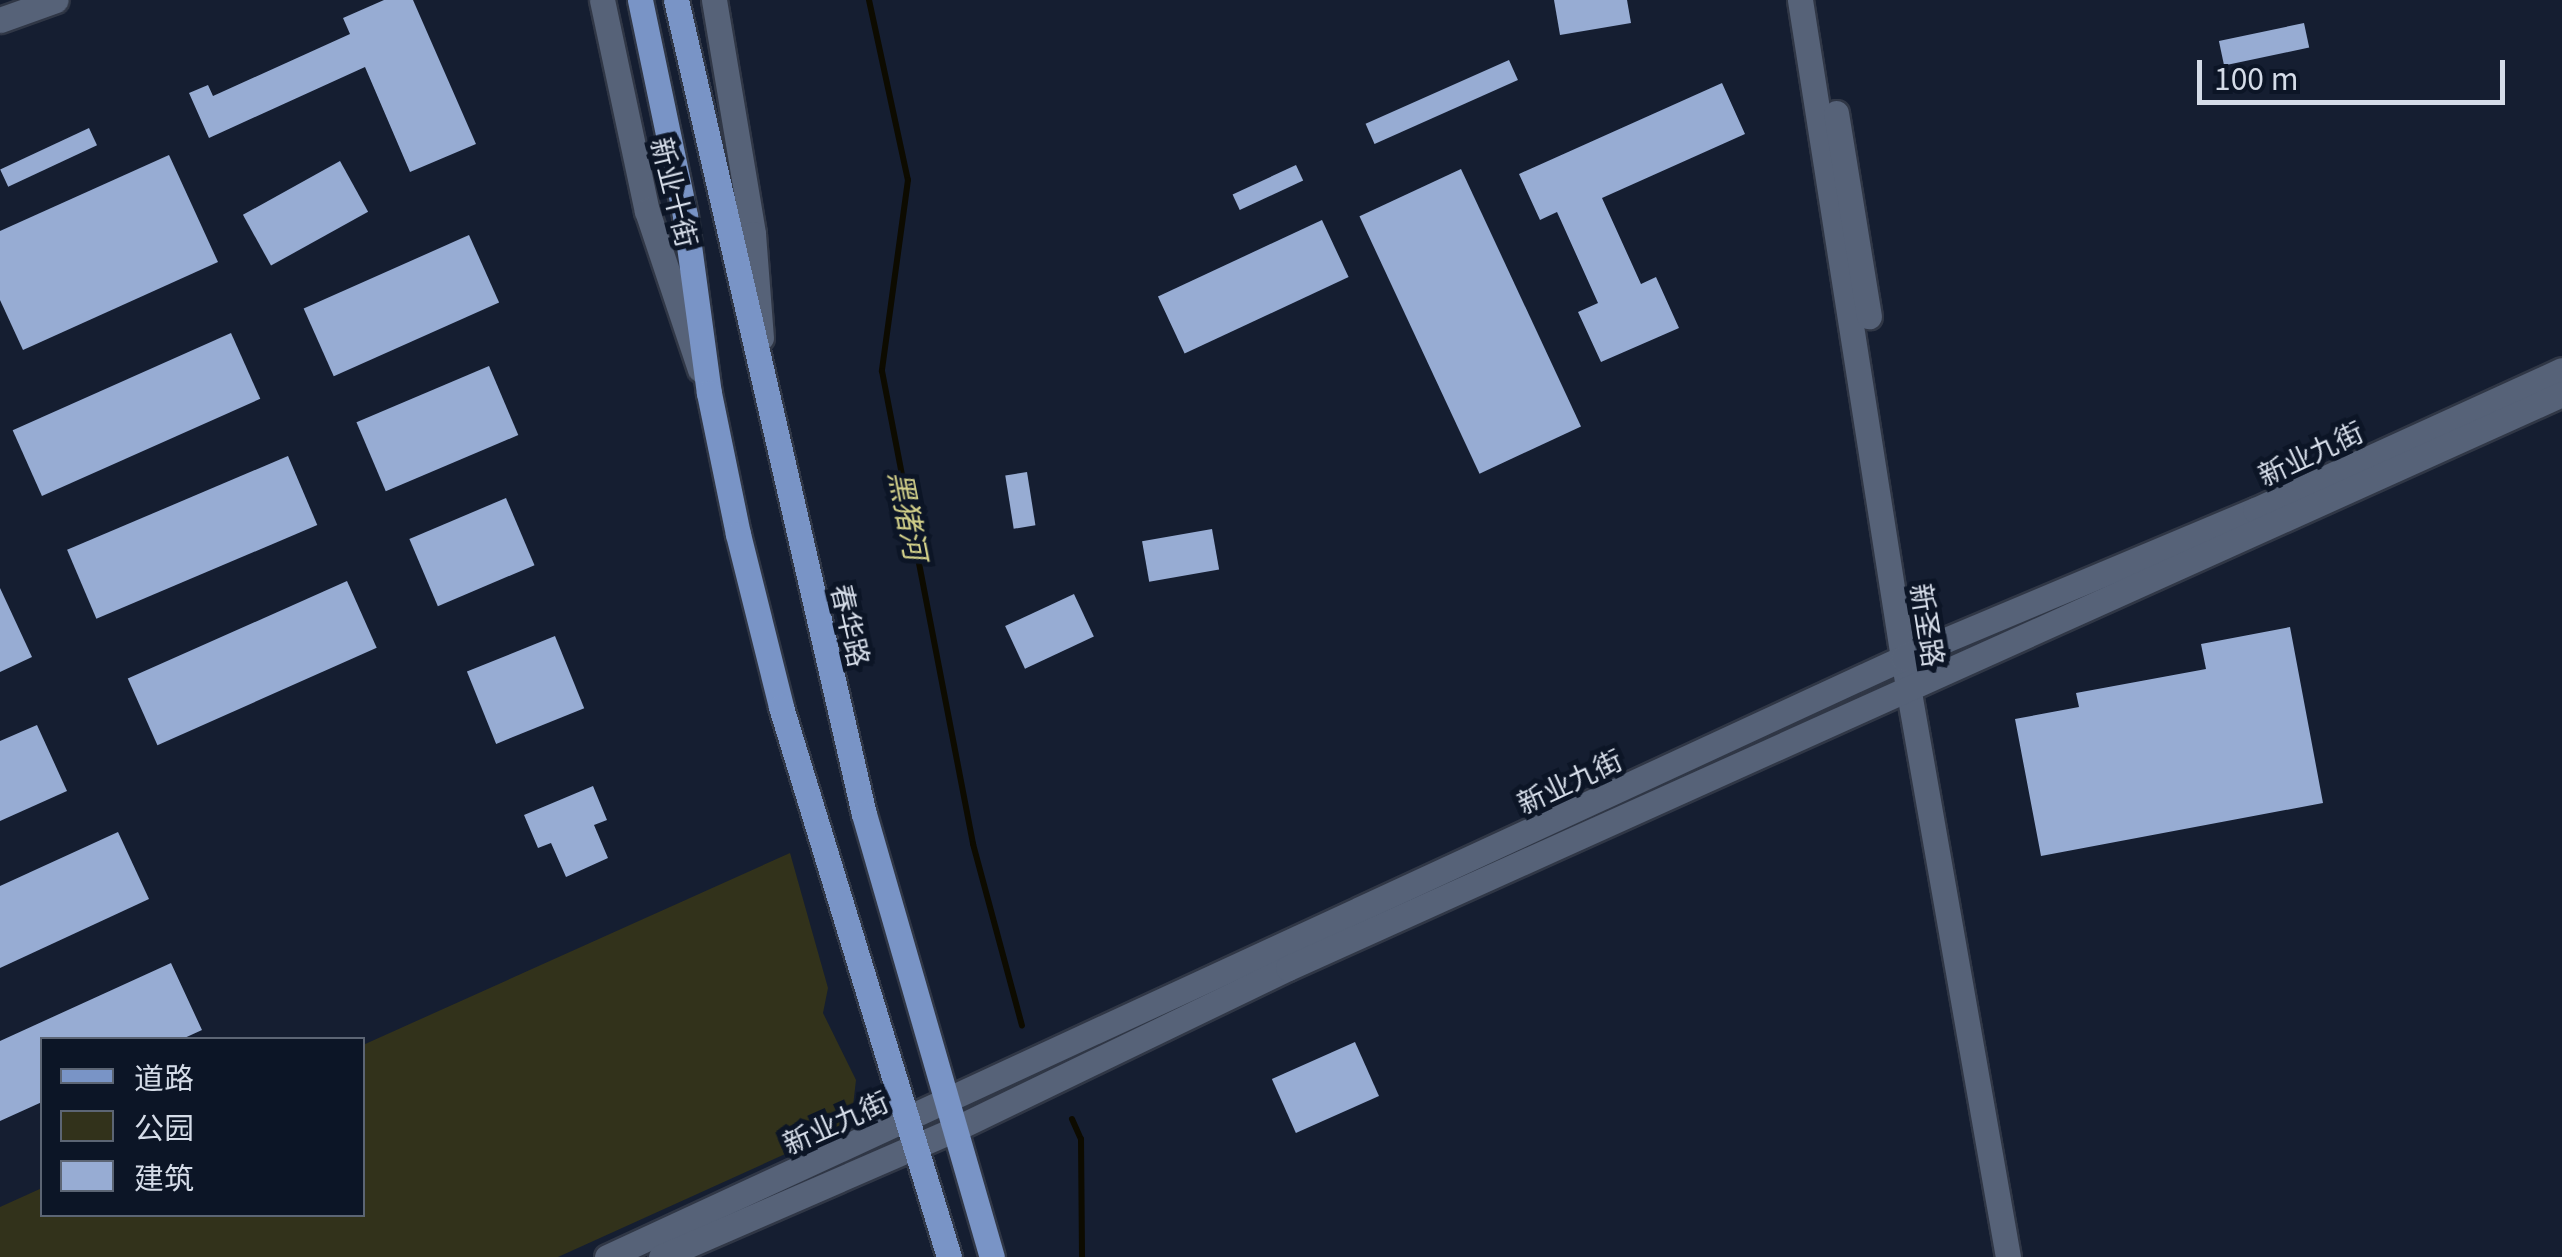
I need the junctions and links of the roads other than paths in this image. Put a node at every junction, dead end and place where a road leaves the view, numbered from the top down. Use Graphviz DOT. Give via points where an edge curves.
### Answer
graph roads {
  1 [pos="56,0"];
  2 [pos="602,0"];
  3 [pos="640,0"];
  4 [pos="676,0"];
  5 [pos="714,0"];
  6 [pos="1800,0"];
  7 [pos="1817,0"];
  8 [pos="0,20"];
  9 [pos="2562,370"];
  10 [pos="764,378"];
  11 [pos="709,392"];
  12 [pos="2562,394"];
  13 [pos="1910,656"];
  14 [pos="1916,684"];
  15 [pos="951,1117"];
  16 [pos="907,1121"];
  17 [pos="915,1146"];
  18 [pos="607,1257"];
  19 [pos="660,1257"];
  20 [pos="949,1257"];
  21 [pos="992,1257"];
  22 [pos="2008,1257"];
  23 [pos="2024,1257"];
  1 -- 8 [label="street"];
  2 -- 11 [label="street, 新业十街" via="647,211"];
  3 -- 11 [label="main road" via="685,216"];
  4 -- 10 [label="main road, 春华路" via="720,213"];
  5 -- 10 [label="street" via="753,234"];
  6 -- 13 [label="street, 新圣路"];
  7 -- 13 [label="street, 新圣路"];
  9 -- 13 [label="street, 新业九街"];
  10 -- 15 [label="main road, 春华路" via="864,814"];
  11 -- 16 [label="main road" via="781,707"];
  12 -- 14 [label="street, 新业九街"];
  13 -- 14 [label="street, 新圣路"];
  13 -- 15 [label="street, 新业九街"];
  14 -- 15 [label="street, 新业九街"];
  14 -- 22 [label="street, 新圣路"];
  14 -- 23 [label="street, 新圣路"];
  15 -- 16 [label="street, 新业九街"];
  15 -- 17 [label="street, 新业九街"];
  15 -- 21 [label="main road, 春华路"];
  16 -- 17 [label="main road"];
  16 -- 18 [label="street, 新业九街"];
  17 -- 19 [label="street, 新业九街"];
  17 -- 20 [label="main road"];
}
